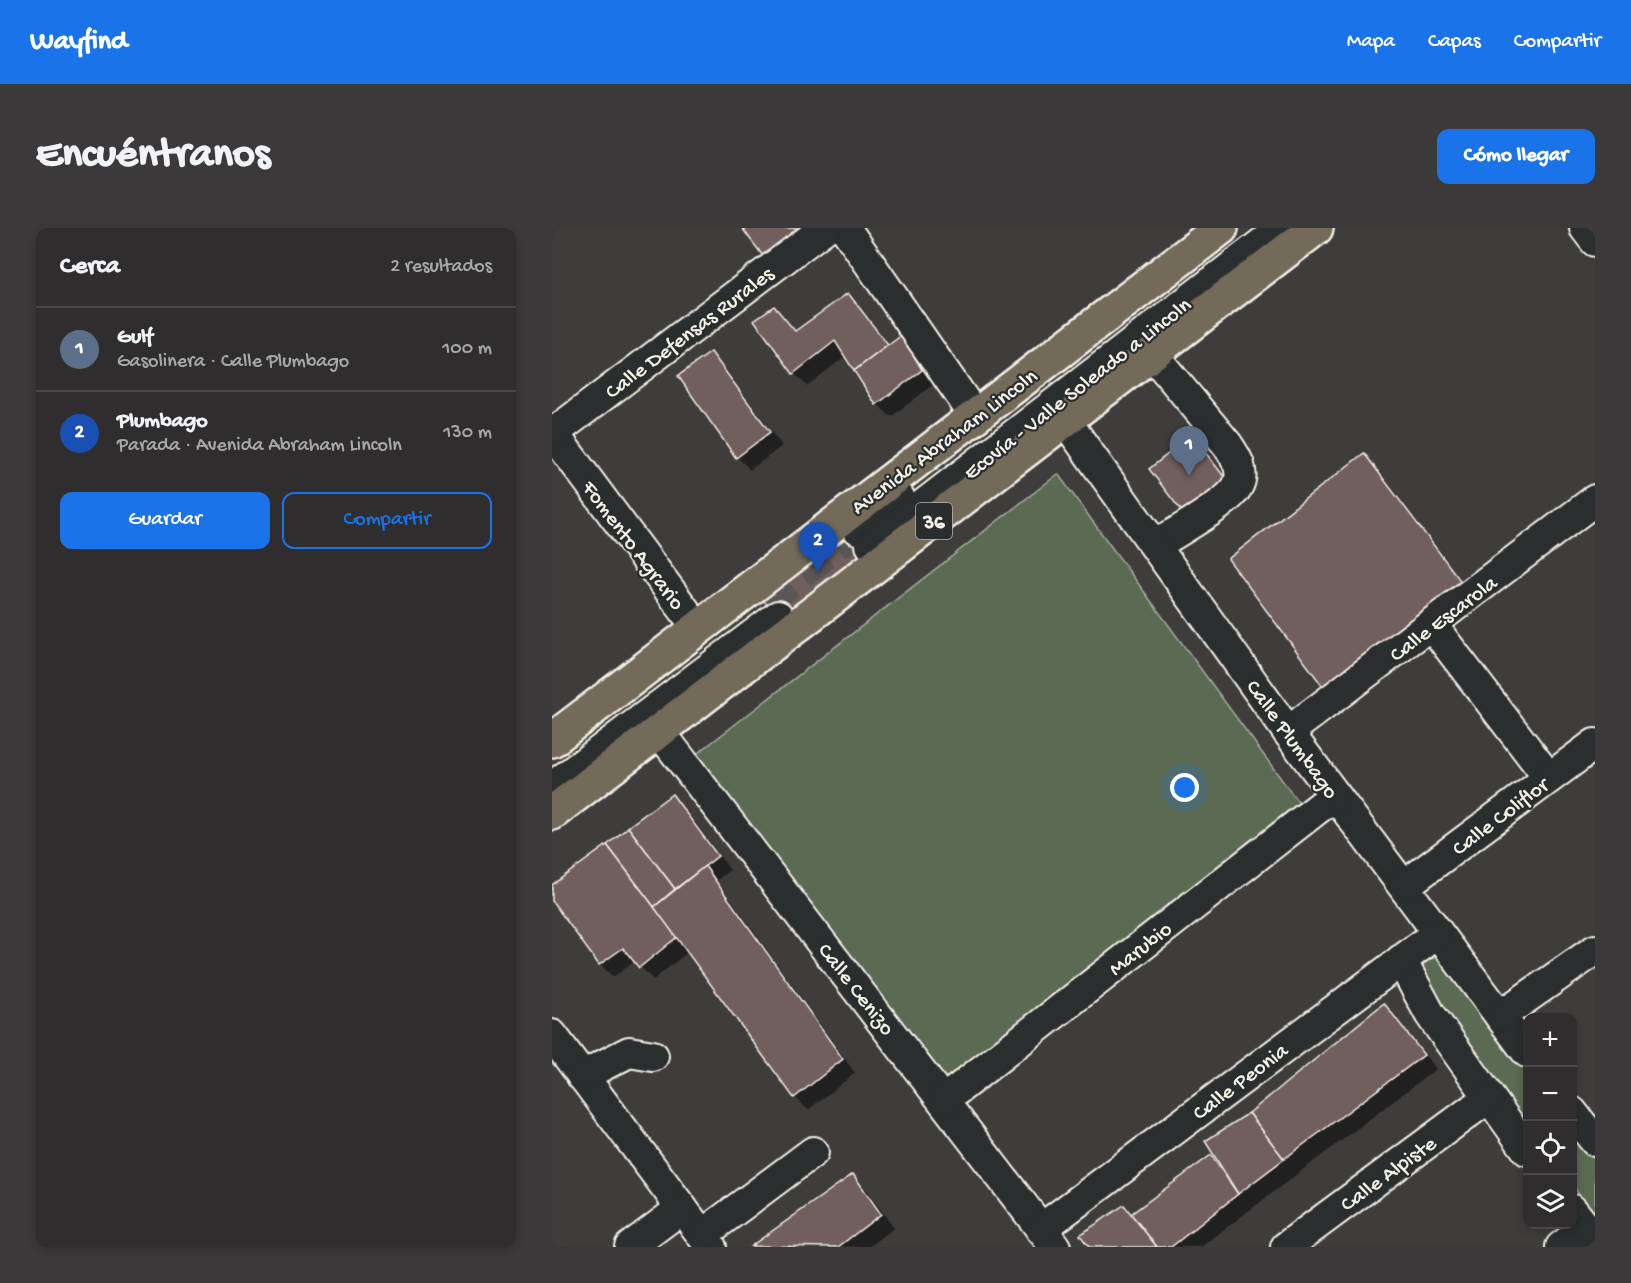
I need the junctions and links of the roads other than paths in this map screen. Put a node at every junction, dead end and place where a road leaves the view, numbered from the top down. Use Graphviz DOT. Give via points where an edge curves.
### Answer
graph roads {
  1 [pos="825,228"];
  2 [pos="845,228"];
  3 [pos="1221,228"];
  4 [pos="1256,228"];
  5 [pos="1282,228"];
  6 [pos="1316,228"];
  7 [pos="1585,228"];
  8 [pos="1595,241"];
  9 [pos="1153,355"];
  10 [pos="975,416"];
  11 [pos="1065,420"];
  12 [pos="552,433"];
  13 [pos="1595,500"];
  14 [pos="1156,545"];
  15 [pos="1431,624"];
  16 [pos="697,627"];
  17 [pos="659,731"];
  18 [pos="1287,732"];
  19 [pos="552,740"];
  20 [pos="1595,744"];
  21 [pos="552,763"];
  22 [pos="1549,778"];
  23 [pos="552,787"];
  24 [pos="1335,795"];
  25 [pos="552,813"];
  26 [pos="1404,886"];
  27 [pos="1438,933"];
  28 [pos="1595,950"];
  29 [pos="1401,960"];
  30 [pos="1500,1016"];
  31 [pos="552,1035"];
  32 [pos="1523,1047"];
  33 [pos="653,1056"];
  34 [pos="568,1070"];
  35 [pos="1488,1098"];
  36 [pos="944,1100"];
  37 [pos="1577,1119"];
  38 [pos="1595,1142"];
  39 [pos="1523,1145"];
  40 [pos="813,1152"];
  41 [pos="682,1208"];
  42 [pos="1585,1226"];
  43 [pos="1048,1238"];
  44 [pos="707,1241"];
  45 [pos="630,1247"];
  46 [pos="1286,1247"];
  47 [pos="1561,1247"];
  1 -- 12 [label="street, Calle Defensas Rurales"];
  2 -- 10 [label="street"];
  3 -- 10 [label="main road, Avenida Abraham Lincoln / 36"];
  4 -- 5 [label="street, Ecovía - Valle Soleado a Lincoln" via="864,537"];
  6 -- 9 [label="main road, 36"];
  7 -- 8 [label="street"];
  9 -- 11 [label="main road, 36"];
  9 -- 14 [label="street" via="1227,444 1241,472 1237,487 1227,499"];
  10 -- 16 [label="main road, Avenida Abraham Lincoln / 36"];
  11 -- 14 [label="street, Calle Plumbago"];
  11 -- 17 [label="main road, 36"];
  12 -- 16 [label="street, Fomento Agrario"];
  13 -- 15 [label="street, Calle Escarola"];
  14 -- 18 [label="street, Calle Plumbago"];
  15 -- 18 [label="street, Calle Escarola"];
  15 -- 22 [label="street"];
  16 -- 19 [label="main road, Avenida Abraham Lincoln / 36"];
  17 -- 25 [label="main road, 36"];
  17 -- 36 [label="street, Calle Cenizo"];
  18 -- 24 [label="street, Calle Plumbago"];
  20 -- 22 [label="street, Calle Coliflor"];
  21 -- 23 [label="street" via="772,609"];
  22 -- 26 [label="street, Calle Coliflor"];
  24 -- 26 [label="street, Calle Plumbago"];
  24 -- 36 [label="street, Marubio"];
  26 -- 27 [label="street, Calle Plumbago"];
  27 -- 29 [label="street, Calle Peonia"];
  27 -- 30 [label="street, Calle Plumbago"];
  28 -- 30 [label="street"];
  29 -- 35 [label="street" via="1430,1014"];
  29 -- 43 [label="street, Calle Peonia"];
  30 -- 32 [label="street, Calle Plumbago"];
  31 -- 34 [label="street"];
  33 -- 34 [label="street" via="630,1052"];
  34 -- 41 [label="street"];
  35 -- 39 [label="street"];
  35 -- 46 [label="street, Calle Alpiste"];
  36 -- 43 [label="street, Calle Cenizo"];
  37 -- 38 [label="street"];
  40 -- 44 [label="street"];
  41 -- 44 [label="street"];
  41 -- 45 [label="street"];
  42 -- 47 [label="street"];
}
